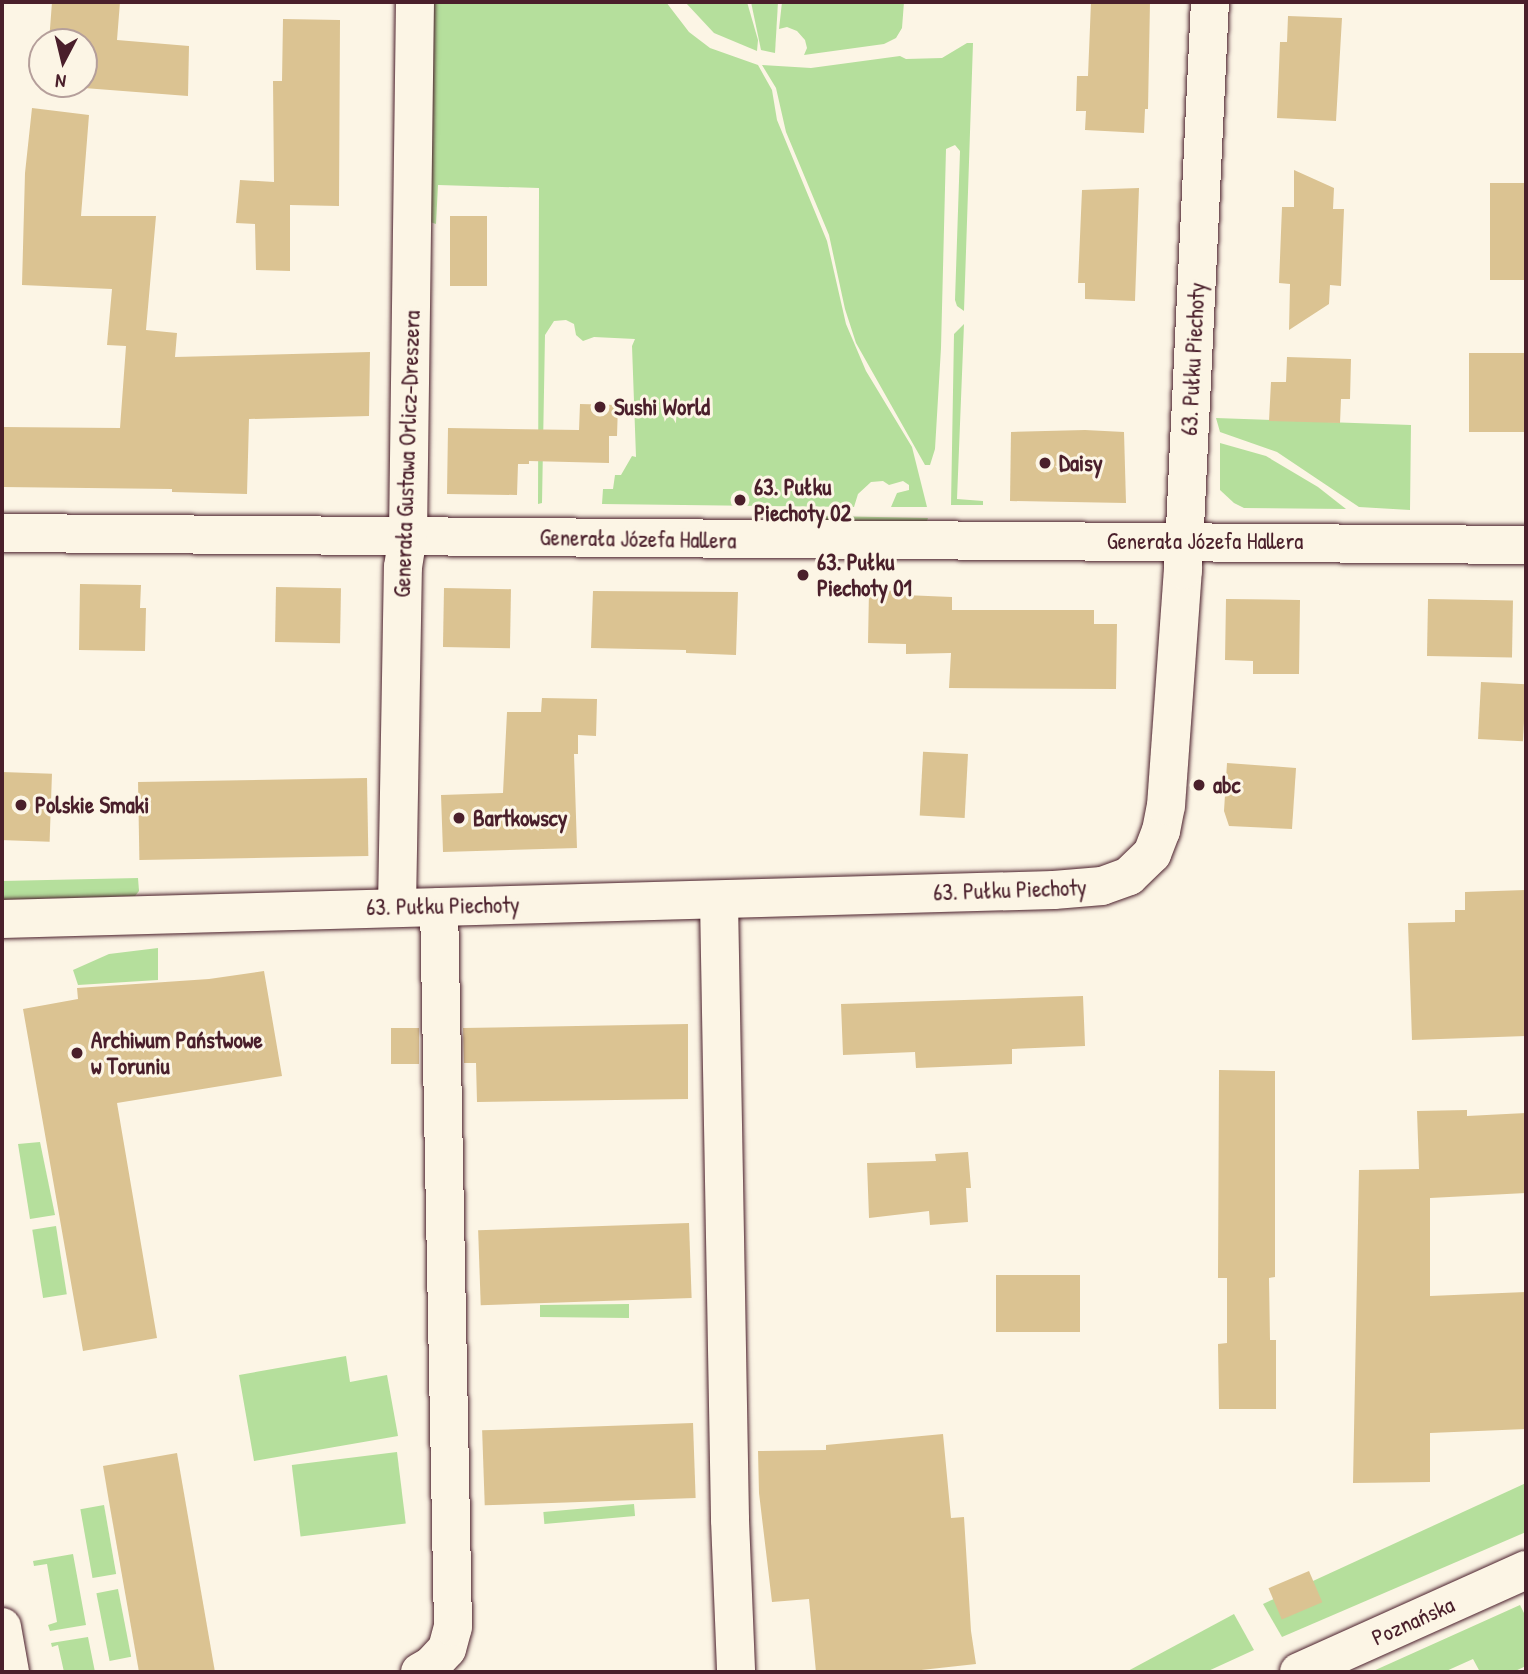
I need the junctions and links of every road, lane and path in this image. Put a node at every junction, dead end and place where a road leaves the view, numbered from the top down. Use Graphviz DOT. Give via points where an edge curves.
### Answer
graph roads {
  1 [pos="415,2"];
  2 [pos="1210,2"];
  3 [pos="2,533"];
  4 [pos="408,536"];
  5 [pos="1185,541"];
  6 [pos="1526,545"];
  7 [pos="719,900"];
  8 [pos="397,907"];
  9 [pos="439,907"];
  10 [pos="2,919"];
  11 [pos="1526,1570"];
  12 [pos="2,1627"];
  13 [pos="10,1672"];
  14 [pos="420,1672"];
  15 [pos="736,1672"];
  16 [pos="1299,1672"];
  1 -- 4 [label="street, Generała Gustawa Orlicz-Dreszera"];
  2 -- 5 [label="street, 63. Pułku Piechoty"];
  3 -- 4 [label="street, Generała Józefa Hallera"];
  4 -- 5 [label="street, Generała Józefa Hallera"];
  4 -- 8 [label="street, Generała Gustawa Orlicz-Dreszera" via="403,566"];
  5 -- 6 [label="street, Generała Józefa Hallera"];
  5 -- 7 [label="street, 63. Pułku Piechoty" via="1166,806 1152,854 1129,876 1075,889"];
  7 -- 9 [label="street, 63. Pułku Piechoty"];
  7 -- 15 [label="street"];
  8 -- 9 [label="street, 63. Pułku Piechoty"];
  8 -- 10 [label="street, 63. Pułku Piechoty"];
  9 -- 14 [label="street" via="453,1627 447,1649"];
  11 -- 16 [label="street, Poznańska"];
  12 -- 13 [label="street"];
}
